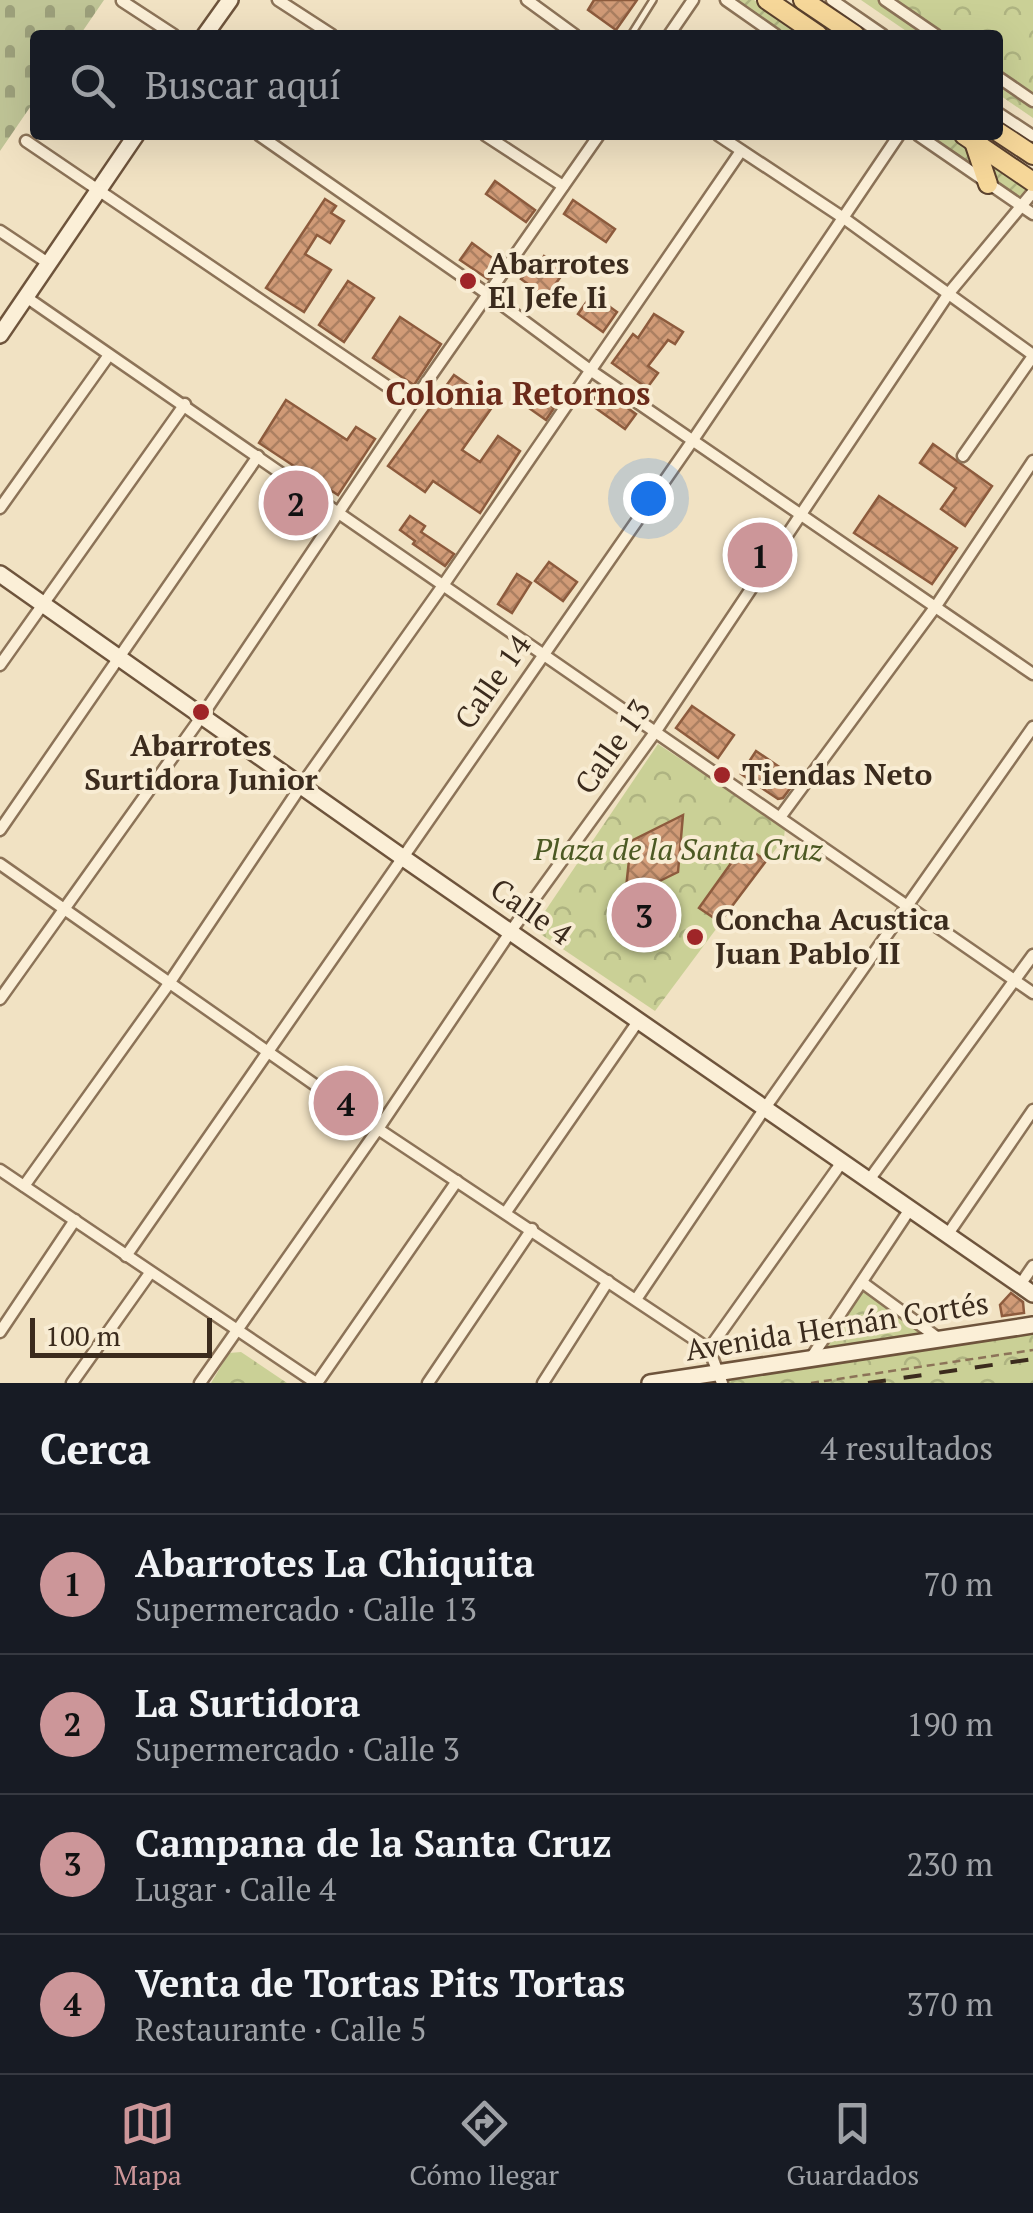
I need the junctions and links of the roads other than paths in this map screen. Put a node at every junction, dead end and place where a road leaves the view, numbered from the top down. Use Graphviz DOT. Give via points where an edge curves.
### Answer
graph roads {
  1 [pos="230,0"];
  2 [pos="278,0"];
  3 [pos="527,0"];
  4 [pos="653,0"];
  5 [pos="693,0"];
  6 [pos="726,0"];
  7 [pos="767,0"];
  8 [pos="884,0"];
  9 [pos="122,1"];
  10 [pos="818,2"];
  11 [pos="166,30"];
  12 [pos="209,30"];
  13 [pos="324,30"];
  14 [pos="569,30"];
  15 [pos="634,30"];
  16 [pos="672,30"];
  17 [pos="769,30"];
  18 [pos="804,30"];
  19 [pos="807,30"];
  20 [pos="849,30"];
  21 [pos="873,30"];
  22 [pos="929,30"];
  23 [pos="1003,80"];
  24 [pos="1033,100"];
  25 [pos="1003,115"];
  26 [pos="1003,135"];
  27 [pos="1033,136"];
  28 [pos="133,140"];
  29 [pos="267,140"];
  30 [pos="496,140"];
  31 [pos="595,140"];
  32 [pos="725,140"];
  33 [pos="896,140"];
  34 [pos="925,140"];
  35 [pos="970,140"];
  36 [pos="972,140"];
  37 [pos="26,141"];
  38 [pos="741,151"];
  39 [pos="1033,155"];
  40 [pos="1033,182"];
  41 [pos="988,184"];
  42 [pos="563,186"];
  43 [pos="97,191"];
  44 [pos="1033,192"];
  45 [pos="1022,207"];
  46 [pos="1033,214"];
  47 [pos="844,219"];
  48 [pos="0,230"];
  49 [pos="48,263"];
  50 [pos="949,293"];
  51 [pos="489,294"];
  52 [pos="26,296"];
  53 [pos="0,334"];
  54 [pos="109,355"];
  55 [pos="1033,355"];
  56 [pos="590,370"];
  57 [pos="412,403"];
  58 [pos="185,404"];
  59 [pos="692,440"];
  60 [pos="258,456"];
  61 [pos="963,456"];
  62 [pos="1033,460"];
  63 [pos="0,508"];
  64 [pos="340,512"];
  65 [pos="800,512"];
  66 [pos="0,574"];
  67 [pos="444,584"];
  68 [pos="43,606"];
  69 [pos="936,606"];
  70 [pos="544,652"];
  71 [pos="118,655"];
  72 [pos="0,665"];
  73 [pos="1033,674"];
  74 [pos="202,716"];
  75 [pos="1033,727"];
  76 [pos="656,731"];
  77 [pos="301,786"];
  78 [pos="781,816"];
  79 [pos="0,830"];
  80 [pos="402,857"];
  81 [pos="0,864"];
  82 [pos="906,904"];
  83 [pos="62,910"];
  84 [pos="511,931"];
  85 [pos="1033,955"];
  86 [pos="1016,980"];
  87 [pos="168,985"];
  88 [pos="1033,993"];
  89 [pos="0,999"];
  90 [pos="639,1020"];
  91 [pos="268,1053"];
  92 [pos="765,1108"];
  93 [pos="1033,1110"];
  94 [pos="378,1129"];
  95 [pos="842,1162"];
  96 [pos="1,1172"];
  97 [pos="869,1180"];
  98 [pos="458,1181"];
  99 [pos="24,1186"];
  100 [pos="910,1209"];
  101 [pos="506,1212"];
  102 [pos="75,1220"];
  103 [pos="532,1229"];
  104 [pos="948,1234"];
  105 [pos="126,1256"];
  106 [pos="1033,1266"];
  107 [pos="150,1273"];
  108 [pos="608,1281"];
  109 [pos="863,1283"];
  110 [pos="1026,1290"];
  111 [pos="638,1298"];
  112 [pos="1033,1326"];
  113 [pos="236,1330"];
  114 [pos="0,1332"];
  115 [pos="938,1338"];
  116 [pos="709,1349"];
  117 [pos="811,1359"];
  118 [pos="721,1378"];
  119 [pos="72,1383"];
  120 [pos="200,1383"];
  121 [pos="316,1383"];
  122 [pos="428,1383"];
  123 [pos="543,1383"];
  124 [pos="650,1383"];
  1 -- 12 [label="street"];
  2 -- 13 [label="street"];
  3 -- 14 [label="street"];
  4 -- 15 [label="lane"];
  5 -- 16 [label="street"];
  6 -- 17 [label="street"];
  7 -- 18 [label="main road"];
  8 -- 22 [label="street"];
  9 -- 11 [label="street"];
  10 -- 19 [label="street"];
  10 -- 20 [label="main road"];
  10 -- 21 [label="street"];
  23 -- 24 [label="street"];
  25 -- 27 [label="street"];
  26 -- 39 [label="main road"];
  28 -- 43 [label="street"];
  29 -- 51 [label="street"];
  30 -- 42 [label="street"];
  31 -- 42 [label="street"];
  32 -- 38 [label="street"];
  33 -- 47 [label="street, Calle 14"];
  34 -- 41 [label="street"];
  35 -- 41 [label="main road"];
  36 -- 40 [label="main road"];
  37 -- 43 [label="street"];
  38 -- 47 [label="street"];
  38 -- 56 [label="street"];
  41 -- 45 [label="street"];
  42 -- 51 [label="street"];
  43 -- 49 [label="street"];
  43 -- 57 [label="street"];
  44 -- 45 [label="street, Calle 13"];
  45 -- 46 [label="street"];
  45 -- 50 [label="street, Calle 13"];
  47 -- 50 [label="street"];
  47 -- 59 [label="street, Calle 14"];
  48 -- 49 [label="street"];
  49 -- 52 [label="street"];
  50 -- 55 [label="street"];
  50 -- 65 [label="street, Calle 13"];
  51 -- 56 [label="street"];
  51 -- 57 [label="street"];
  52 -- 53 [label="street"];
  52 -- 54 [label="street"];
  54 -- 58 [label="street"];
  54 -- 63 [label="street"];
  55 -- 61 [label="street"];
  56 -- 59 [label="street"];
  56 -- 67 [label="street"];
  57 -- 64 [label="street"];
  58 -- 60 [label="street"];
  58 -- 68 [label="street"];
  59 -- 65 [label="street"];
  59 -- 70 [label="street, Calle 14"];
  60 -- 64 [label="street"];
  60 -- 71 [label="street"];
  62 -- 69 [label="street"];
  64 -- 67 [label="street"];
  64 -- 74 [label="street"];
  65 -- 69 [label="street"];
  65 -- 76 [label="street, Calle 13"];
  66 -- 68 [label="street, Calle 4"];
  67 -- 70 [label="street"];
  67 -- 77 [label="street"];
  68 -- 71 [label="street, Calle 4"];
  68 -- 72 [label="street"];
  69 -- 73 [label="street"];
  69 -- 78 [label="street"];
  70 -- 76 [label="street"];
  70 -- 80 [label="street, Calle 14"];
  71 -- 74 [label="street, Calle 4"];
  71 -- 79 [label="street"];
  74 -- 77 [label="street, Calle 4"];
  74 -- 83 [label="street"];
  75 -- 82 [label="street"];
  76 -- 78 [label="street"];
  76 -- 84 [label="street, Calle 13"];
  77 -- 80 [label="street, Calle 4"];
  77 -- 87 [label="street"];
  78 -- 82 [label="street"];
  80 -- 84 [label="street, Calle 4"];
  80 -- 91 [label="street, Calle 14"];
  81 -- 83 [label="street"];
  82 -- 86 [label="street"];
  82 -- 92 [label="street"];
  83 -- 87 [label="street"];
  83 -- 89 [label="street"];
  84 -- 90 [label="street, Calle 4"];
  84 -- 94 [label="street, Calle 13"];
  85 -- 86 [label="street"];
  86 -- 88 [label="street"];
  86 -- 97 [label="street"];
  87 -- 91 [label="street"];
  87 -- 99 [label="street"];
  90 -- 92 [label="street, Calle 4"];
  90 -- 101 [label="street"];
  91 -- 94 [label="street"];
  91 -- 105 [label="street, Calle 14"];
  92 -- 95 [label="street, Calle 4"];
  92 -- 111 [label="street"];
  93 -- 104 [label="street"];
  94 -- 98 [label="street"];
  94 -- 113 [label="street, Calle 13"];
  95 -- 97 [label="street, Calle 4"];
  95 -- 116 [label="street"];
  96 -- 99 [label="street"];
  97 -- 100 [label="street, Calle 4"];
  98 -- 101 [label="street"];
  98 -- 121 [label="street"];
  99 -- 102 [label="street"];
  100 -- 104 [label="street, Calle 4"];
  100 -- 109 [label="street"];
  101 -- 103 [label="street"];
  102 -- 105 [label="street"];
  102 -- 114 [label="street"];
  103 -- 108 [label="street"];
  103 -- 122 [label="street"];
  104 -- 110 [label="street, Calle 4"];
  105 -- 107 [label="street"];
  106 -- 110 [label="street"];
  107 -- 113 [label="street"];
  107 -- 119 [label="street"];
  108 -- 111 [label="street"];
  108 -- 123 [label="street"];
  109 -- 115 [label="street"];
  109 -- 117 [label="street"];
  111 -- 116 [label="street"];
  112 -- 115 [label="street, Avenida Hernán Cortés"];
  113 -- 120 [label="street, Calle 13"];
  113 -- 121 [label="street"];
  115 -- 117 [label="street, Avenida Hernán Cortés"];
  116 -- 118 [label="street"];
  117 -- 118 [label="street, Avenida Hernán Cortés"];
  118 -- 124 [label="street, Avenida Hernán Cortés"];
}
